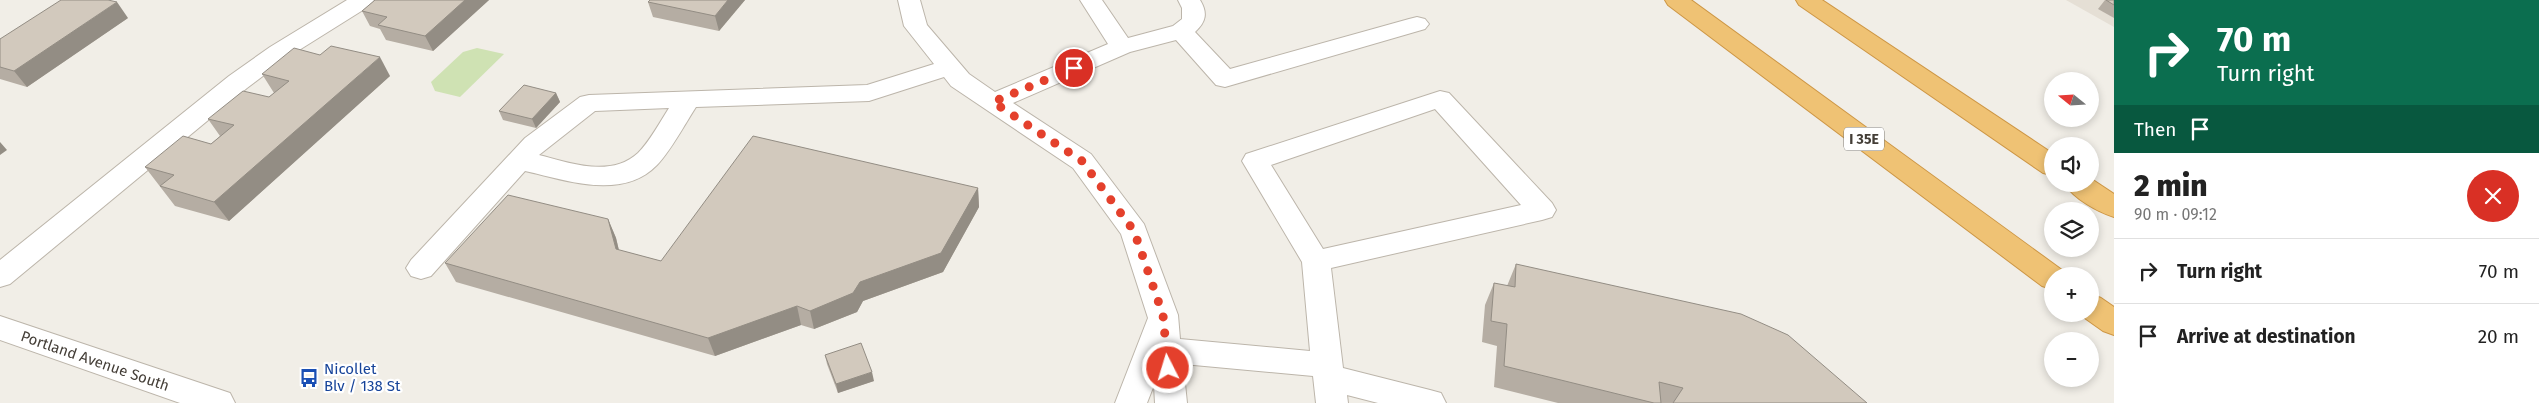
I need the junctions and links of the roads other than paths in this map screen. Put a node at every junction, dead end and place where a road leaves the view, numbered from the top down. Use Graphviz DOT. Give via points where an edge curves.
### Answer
graph roads {
  1 [pos="363,0"];
  2 [pos="909,0"];
  3 [pos="1091,0"];
  4 [pos="1189,0"];
  5 [pos="1676,0"];
  6 [pos="1807,0"];
  7 [pos="1417,24"];
  8 [pos="1181,31"];
  9 [pos="1122,47"];
  10 [pos="949,67"];
  11 [pos="688,100"];
  12 [pos="993,102"];
  13 [pos="520,160"];
  14 [pos="2044,161"];
  15 [pos="2091,192"];
  16 [pos="2114,207"];
  17 [pos="1316,261"];
  18 [pos="420,268"];
  19 [pos="2044,272"];
  20 [pos="0,276"];
  21 [pos="2099,312"];
  22 [pos="1163,315"];
  23 [pos="2114,323"];
  24 [pos="0,328"];
  25 [pos="1166,350"];
  26 [pos="1329,382"];
  27 [pos="219,403"];
  28 [pos="1131,403"];
  29 [pos="1171,403"];
  30 [pos="1430,403"];
  1 -- 20 [label="street" via="279,52 238,82"];
  2 -- 10 [label="street" via="916,26"];
  3 -- 9 [label="street"];
  4 -- 8 [label="street" via="1194,8 1193,20"];
  5 -- 19 [label="highway, I 35E"];
  6 -- 14 [label="highway"];
  7 -- 8 [label="street" via="1225,79"];
  8 -- 9 [label="street"];
  9 -- 12 [label="street"];
  10 -- 11 [label="street" via="869,93"];
  10 -- 12 [label="street" via="960,80"];
  11 -- 13 [label="street" via="589,103 534,144"];
  11 -- 13 [label="street" via="648,158 625,174 587,176"];
  12 -- 22 [label="street" via="1082,161 1134,231"];
  13 -- 18 [label="street"];
  15 -- 16 [label="highway"];
  17 -- 17 [label="street" via="1255,161 1440,99 1542,210"];
  17 -- 26 [label="street"];
  21 -- 23 [label="highway"];
  22 -- 25 [label="street"];
  22 -- 28 [label="street"];
  24 -- 27 [label="street, Portland Avenue South"];
  25 -- 26 [label="street"];
  25 -- 29 [label="street"];
  26 -- 30 [label="street"];
}
